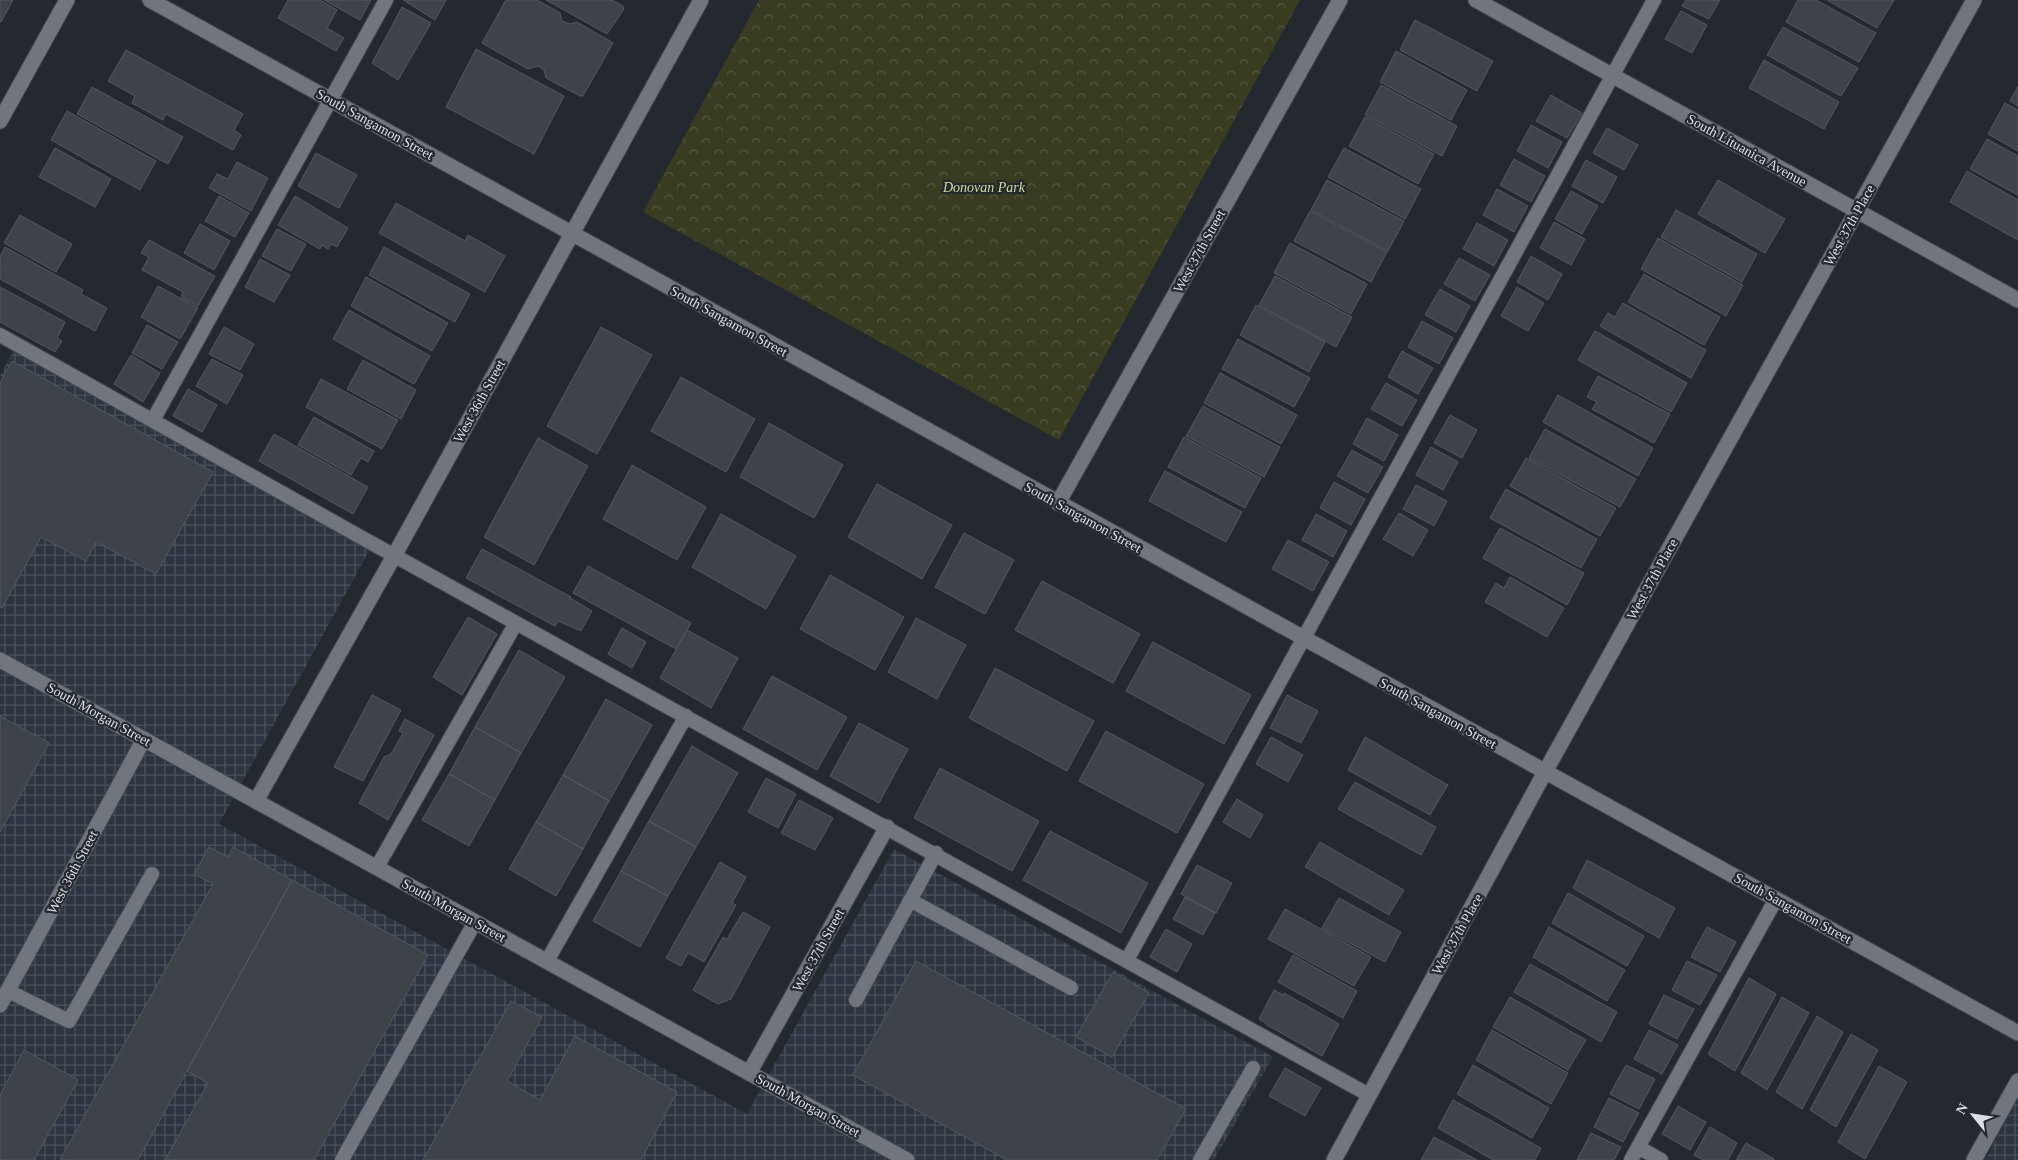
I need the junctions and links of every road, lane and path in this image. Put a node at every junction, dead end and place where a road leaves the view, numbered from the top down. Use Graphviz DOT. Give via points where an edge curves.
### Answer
graph roads {
  1 [pos="67,0"];
  2 [pos="150,0"];
  3 [pos="386,0"];
  4 [pos="701,0"];
  5 [pos="1340,0"];
  6 [pos="1476,0"];
  7 [pos="1654,0"];
  8 [pos="1974,0"];
  9 [pos="1613,76"];
  10 [pos="331,100"];
  11 [pos="0,121"];
  12 [pos="1857,211"];
  13 [pos="572,233"];
  14 [pos="2018,300"];
  15 [pos="0,335"];
  16 [pos="153,420"];
  17 [pos="1058,503"];
  18 [pos="394,556"];
  19 [pos="516,623"];
  20 [pos="1304,639"];
  21 [pos="0,660"];
  22 [pos="686,716"];
  23 [pos="144,739"];
  24 [pos="1545,772"];
  25 [pos="256,801"];
  26 [pos="887,827"];
  27 [pos="936,854"];
  28 [pos="377,867"];
  29 [pos="152,874"];
  30 [pos="1776,899"];
  31 [pos="910,900"];
  32 [pos="475,922"];
  33 [pos="1127,960"];
  34 [pos="547,961"];
  35 [pos="1071,988"];
  36 [pos="8,990"];
  37 [pos="856,1000"];
  38 [pos="0,1005"];
  39 [pos="2018,1033"];
  40 [pos="1253,1068"];
  41 [pos="749,1073"];
  42 [pos="2018,1080"];
  43 [pos="1369,1095"];
  44 [pos="1638,1147"];
  45 [pos="342,1160"];
  46 [pos="907,1160"];
  47 [pos="1200,1160"];
  48 [pos="1334,1160"];
  49 [pos="1631,1160"];
  50 [pos="1661,1160"];
  51 [pos="1974,1160"];
  1 -- 11 [label="street"];
  2 -- 10 [label="street, South Sangamon Street"];
  3 -- 10 [label="lane"];
  4 -- 13 [label="street, West 36th Street"];
  5 -- 17 [label="street, West 37th Street"];
  6 -- 9 [label="street, South Lituanica Avenue"];
  7 -- 9 [label="lane"];
  8 -- 12 [label="street, West 37th Place"];
  9 -- 12 [label="street, South Lituanica Avenue"];
  9 -- 20 [label="lane"];
  10 -- 13 [label="street, South Sangamon Street"];
  10 -- 16 [label="lane"];
  12 -- 14 [label="street, South Lituanica Avenue"];
  12 -- 24 [label="street, West 37th Place"];
  13 -- 17 [label="street, South Sangamon Street"];
  13 -- 18 [label="street, West 36th Street"];
  15 -- 16 [label="lane"];
  16 -- 18 [label="lane"];
  17 -- 20 [label="street, South Sangamon Street"];
  18 -- 19 [label="lane"];
  18 -- 25 [label="street, West 36th Street"];
  19 -- 22 [label="lane"];
  19 -- 28 [label="lane"];
  20 -- 24 [label="street, South Sangamon Street"];
  20 -- 33 [label="lane"];
  21 -- 23 [label="street, South Morgan Street"];
  22 -- 26 [label="lane"];
  22 -- 34 [label="lane"];
  23 -- 25 [label="street, South Morgan Street"];
  23 -- 36 [label="street, West 36th Street"];
  24 -- 30 [label="street, South Sangamon Street"];
  24 -- 43 [label="street, West 37th Place"];
  25 -- 28 [label="street, South Morgan Street"];
  26 -- 27 [label="lane"];
  26 -- 41 [label="street, West 37th Street"];
  27 -- 31 [label="lane"];
  27 -- 33 [label="lane"];
  28 -- 32 [label="street, South Morgan Street"];
  29 -- 36 [label="lane" via="69,1021"];
  30 -- 39 [label="street, South Sangamon Street"];
  30 -- 44 [label="lane"];
  31 -- 35 [label="lane"];
  31 -- 37 [label="lane"];
  32 -- 34 [label="street, South Morgan Street"];
  32 -- 45 [label="lane"];
  33 -- 43 [label="lane"];
  34 -- 41 [label="street, South Morgan Street"];
  36 -- 38 [label="street, West 36th Street"];
  40 -- 47 [label="lane"];
  41 -- 46 [label="street, South Morgan Street"];
  42 -- 51 [label="street"];
  43 -- 48 [label="street, West 37th Place"];
  44 -- 49 [label="lane"];
  44 -- 50 [label="lane"];
}
